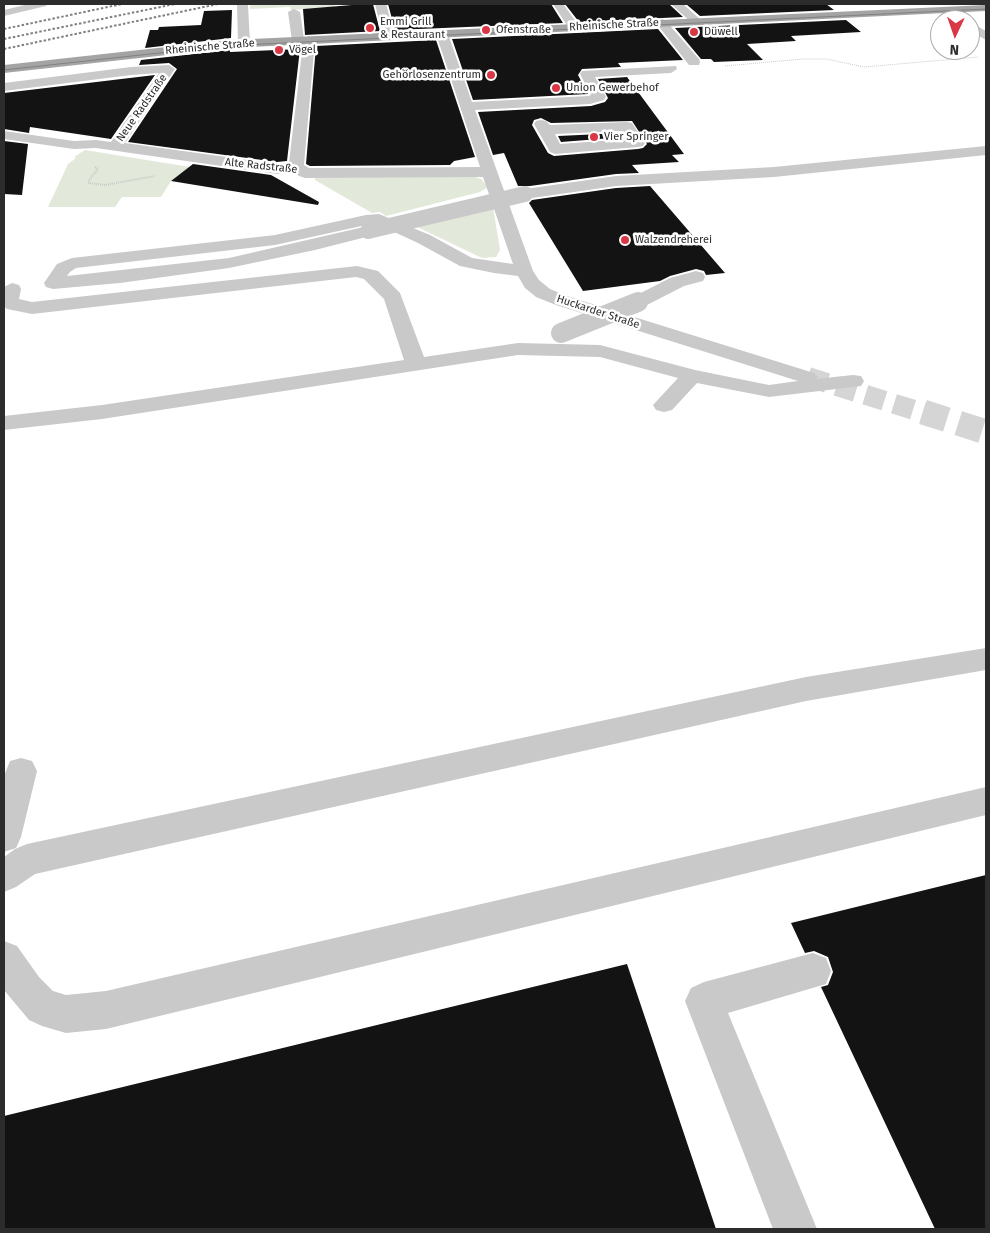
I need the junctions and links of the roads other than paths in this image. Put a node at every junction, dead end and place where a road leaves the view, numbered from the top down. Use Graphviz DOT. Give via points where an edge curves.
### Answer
graph roads {
  1 [pos="42,4"];
  2 [pos="380,4"];
  3 [pos="558,4"];
  4 [pos="677,4"];
  5 [pos="242,5"];
  6 [pos="986,8"];
  7 [pos="946,10"];
  8 [pos="930,11"];
  9 [pos="294,12"];
  10 [pos="4,13"];
  11 [pos="696,21"];
  12 [pos="662,23"];
  13 [pos="574,27"];
  14 [pos="442,34"];
  15 [pos="389,36"];
  16 [pos="304,41"];
  17 [pos="244,43"];
  18 [pos="694,62"];
  19 [pos="4,69"];
  20 [pos="169,69"];
  21 [pos="671,69"];
  22 [pos="4,86"];
  23 [pos="528,104"];
  24 [pos="466,106"];
  25 [pos="542,126"];
  26 [pos="4,134"];
  27 [pos="114,147"];
  28 [pos="986,150"];
  29 [pos="295,167"];
  30 [pos="489,172"];
  31 [pos="367,225"];
  32 [pos="524,271"];
  33 [pos="696,277"];
  34 [pos="27,287"];
  35 [pos="518,349"];
  36 [pos="416,364"];
  37 [pos="692,376"];
  38 [pos="807,377"];
  39 [pos="853,381"];
  40 [pos="664,405"];
  41 [pos="4,423"];
  42 [pos="986,659"];
  43 [pos="21,771"];
  44 [pos="986,801"];
  45 [pos="4,837"];
  46 [pos="4,876"];
  47 [pos="4,959"];
  48 [pos="813,970"];
  49 [pos="795,1229"];
  1 -- 10 [label="street"];
  2 -- 15 [label="street"];
  3 -- 13 [label="street"];
  4 -- 11 [label="street"];
  5 -- 17 [label="street"];
  6 -- 7 [label="main road, Rheinische Straße"];
  8 -- 11 [label="main road, Rheinische Straße"];
  9 -- 16 [label="street"];
  11 -- 12 [label="main road, Rheinische Straße"];
  12 -- 13 [label="main road, Rheinische Straße"];
  12 -- 18 [label="street"];
  13 -- 14 [label="main road, Rheinische Straße"];
  14 -- 15 [label="main road, Rheinische Straße"];
  14 -- 24 [label="street, Huckarder Straße"];
  15 -- 16 [label="main road, Rheinische Straße"];
  16 -- 17 [label="main road, Rheinische Straße"];
  16 -- 29 [label="street" via="298,161"];
  17 -- 19 [label="main road, Rheinische Straße"];
  20 -- 22 [label="street, Rheinische Straße"];
  20 -- 27 [label="street, Neue Radstraße"];
  21 -- 23 [label="street" via="587,74 599,97"];
  23 -- 24 [label="street"];
  23 -- 25 [label="street"];
  24 -- 30 [label="street, Huckarder Straße"];
  25 -- 25 [label="street" via="627,126 638,144 555,149"];
  26 -- 27 [label="street, Alte Radstraße" via="74,145"];
  27 -- 29 [label="street, Alte Radstraße" via="277,169"];
  28 -- 31 [label="street, bridge" via="774,172 608,182 525,194"];
  29 -- 30 [label="street, Alte Radstraße" via="304,173"];
  30 -- 32 [label="street, Huckarder Straße"];
  31 -- 32 [label="street" via="379,219 466,262"];
  31 -- 34 [label="street" via="309,246 228,263"];
  32 -- 38 [label="street, Huckarder Straße" via="543,293 563,301"];
  33 -- 35 [label="street, bridge"];
  34 -- 36 [label="street" via="9,301 32,308 356,271 371,275 393,297"];
  35 -- 36 [label="street"];
  35 -- 37 [label="street" via="600,351"];
  36 -- 41 [label="street" via="102,412"];
  37 -- 39 [label="street" via="768,391"];
  37 -- 40 [label="street"];
  42 -- 46 [label="street" via="778,695 27,860"];
  43 -- 45 [label="street"];
  44 -- 47 [label="street" via="106,1010 66,1014 42,1006"];
  48 -- 49 [label="street" via="704,1001"];
}
